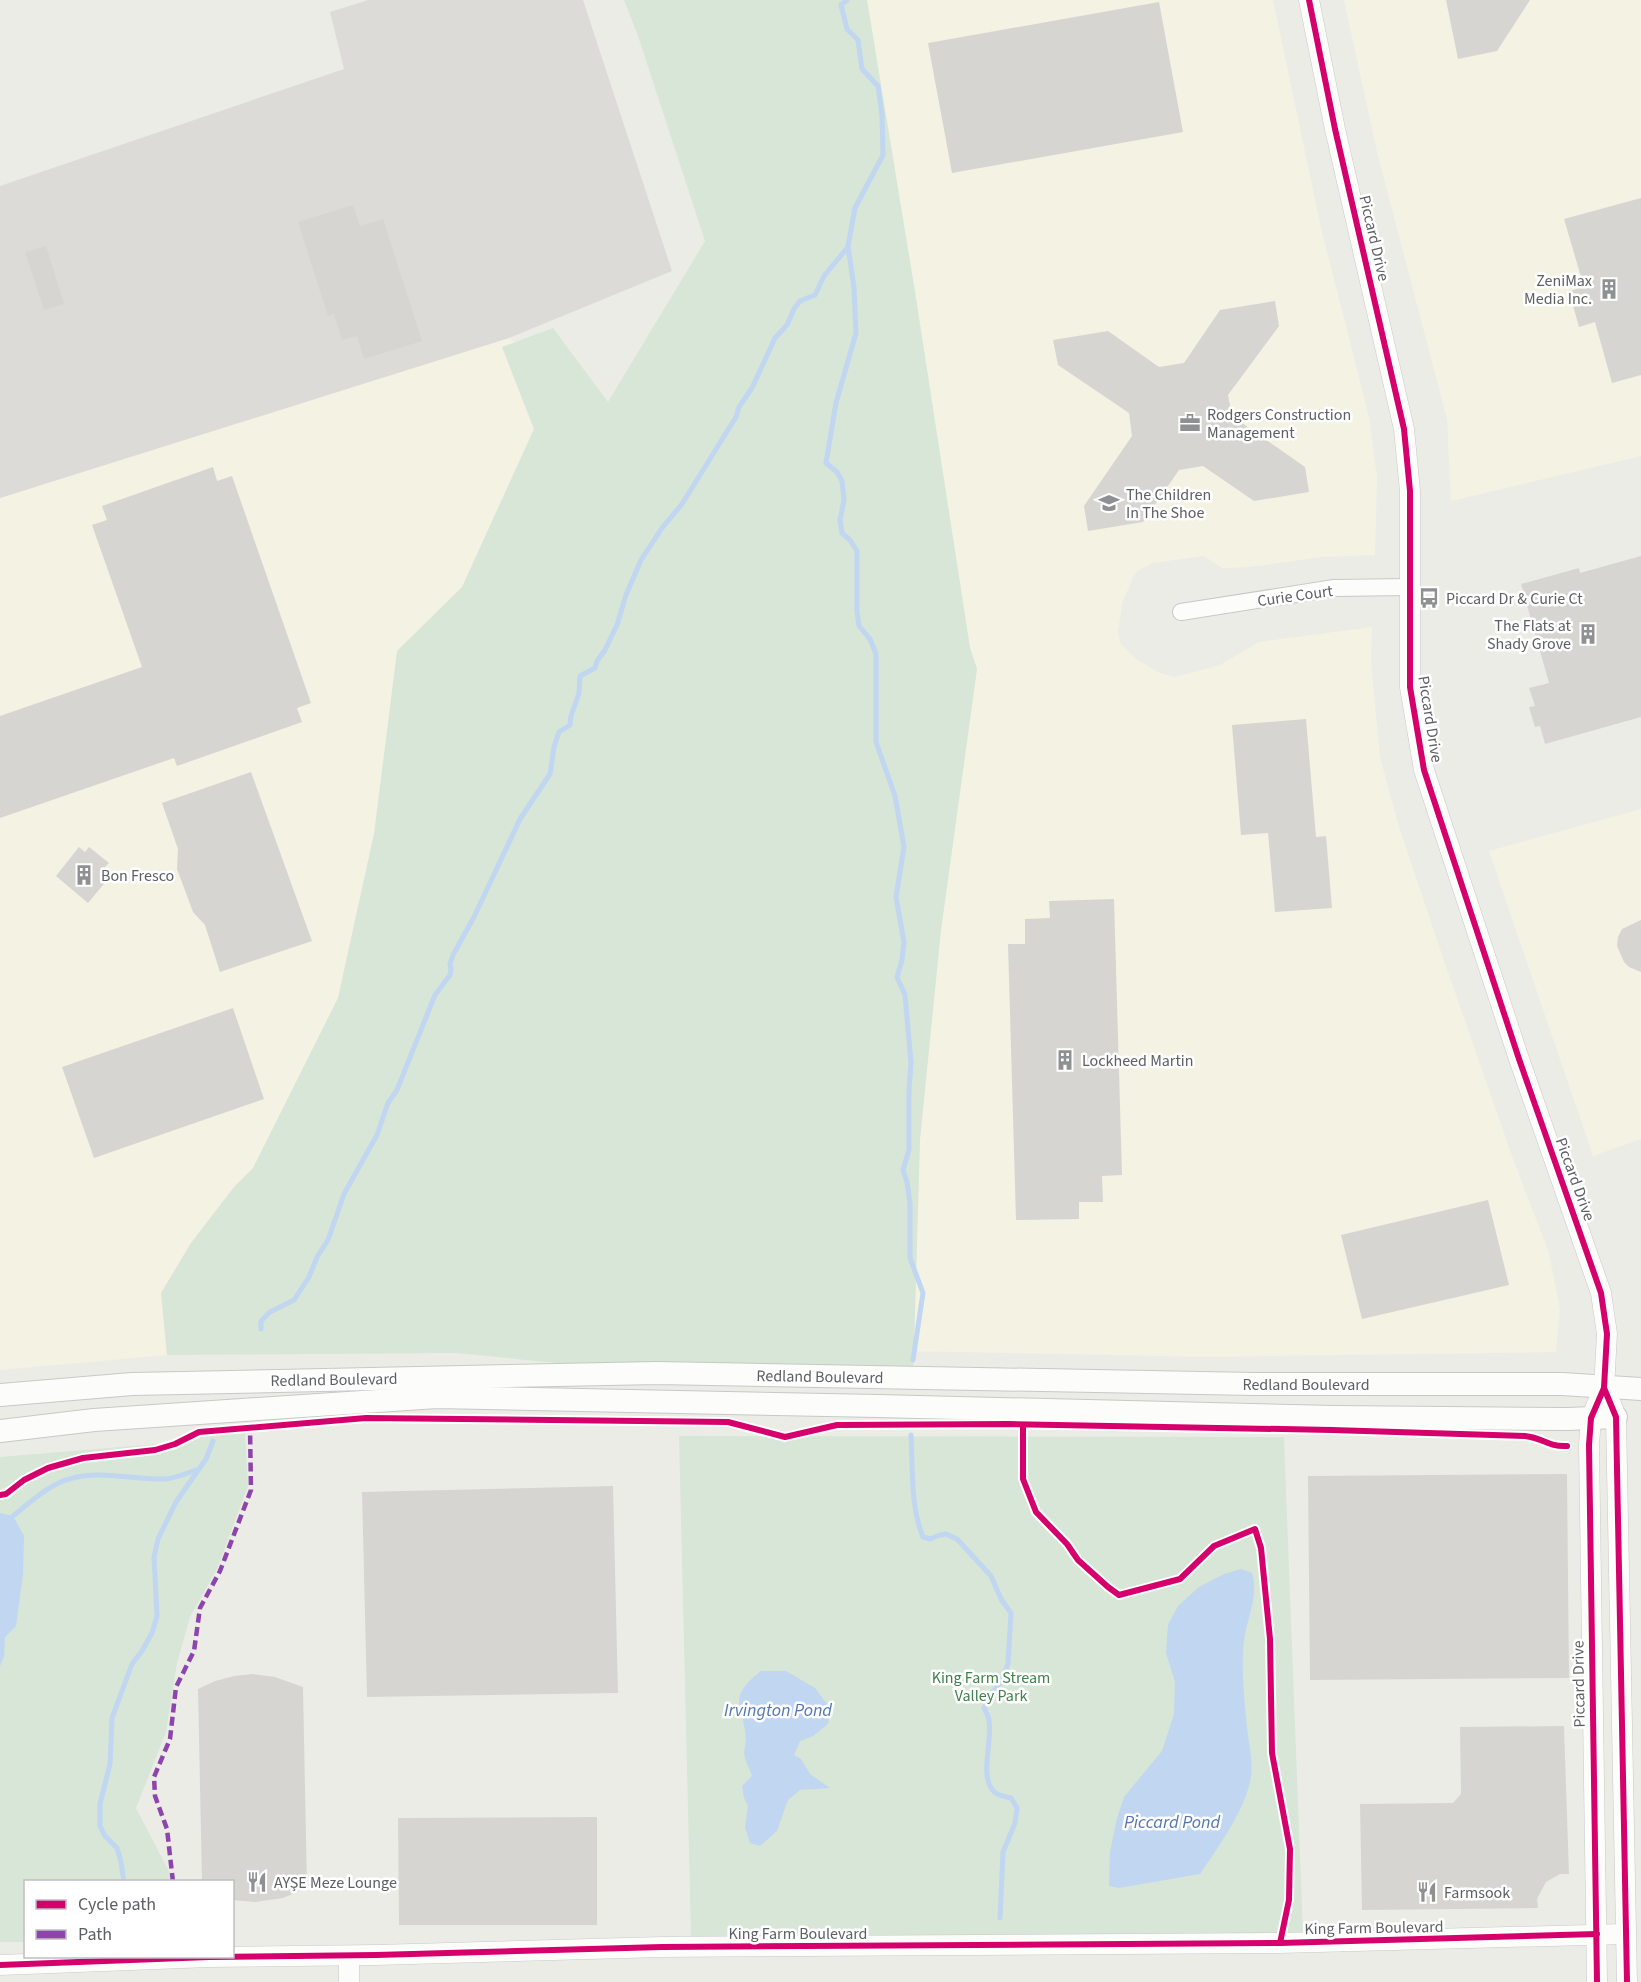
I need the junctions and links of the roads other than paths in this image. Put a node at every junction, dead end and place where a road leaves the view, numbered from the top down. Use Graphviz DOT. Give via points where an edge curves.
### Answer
graph roads {
  1 [pos="1309,0"];
  2 [pos="1409,587"];
  3 [pos="1181,612"];
  4 [pos="1604,1388"];
  5 [pos="1641,1389"];
  6 [pos="0,1395"];
  7 [pos="1616,1417"];
  8 [pos="1591,1418"];
  9 [pos="0,1431"];
  10 [pos="1633,1934"];
  11 [pos="1597,1935"];
  12 [pos="349,1956"];
  13 [pos="234,1957"];
  14 [pos="183,1958"];
  15 [pos="0,1965"];
  16 [pos="349,1982"];
  17 [pos="1597,1982"];
  18 [pos="1627,1982"];
  1 -- 2 [label="street, Piccard Drive" via="1404,429 1410,491"];
  2 -- 3 [label="street, Curie Court" via="1334,588"];
  2 -- 4 [label="street, Piccard Drive" via="1410,687 1424,770 1601,1293 1607,1334"];
  4 -- 5 [label="main road, Redland Boulevard"];
  4 -- 6 [label="main road, Redland Boulevard" via="1562,1384 1254,1384 657,1373 132,1384"];
  4 -- 7 [label="street, Piccard Drive"];
  4 -- 8 [label="street, Piccard Drive"];
  7 -- 8 [label="main road, Redland Boulevard"];
  7 -- 10 [label="street, Piccard Drive"];
  8 -- 9 [label="main road, Redland Boulevard" via="1333,1418 437,1397 94,1420"];
  8 -- 11 [label="street, Piccard Drive"];
  10 -- 11 [label="street, King Farm Boulevard"];
  10 -- 18 [label="street, Piccard Drive"];
  11 -- 12 [label="street, King Farm Boulevard" via="1280,1943 662,1947"];
  11 -- 17 [label="street, Piccard Drive"];
  12 -- 13 [label="street, King Farm Boulevard"];
  12 -- 16 [label="street"];
  14 -- 15 [label="street, King Farm Boulevard"];
}
